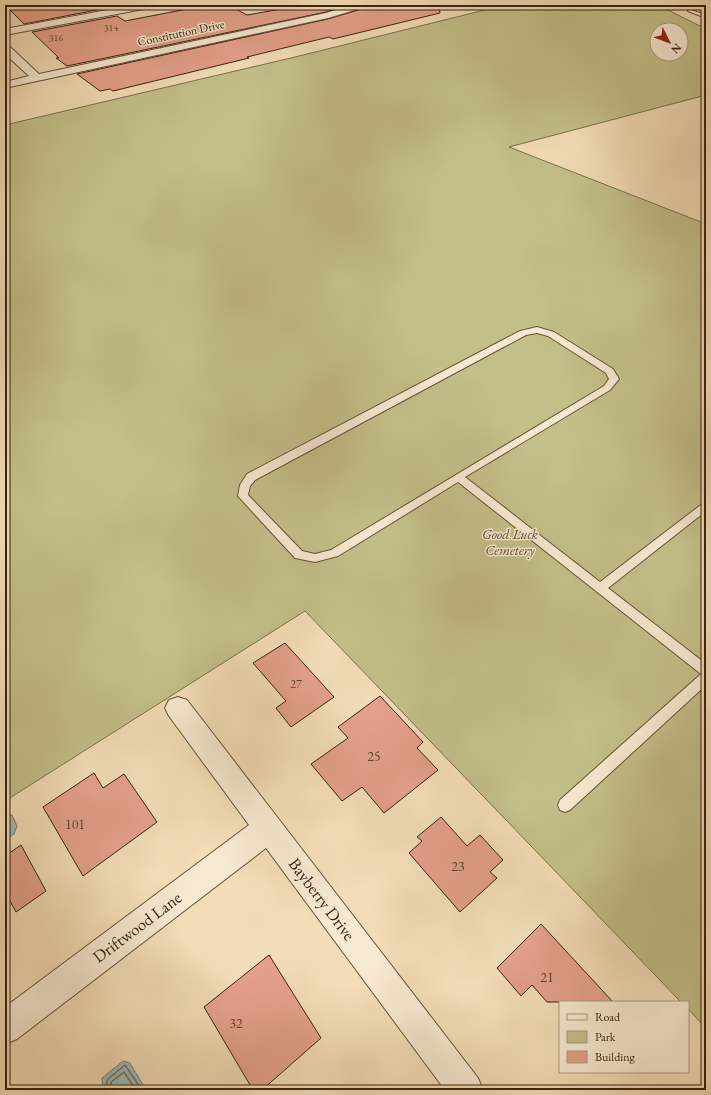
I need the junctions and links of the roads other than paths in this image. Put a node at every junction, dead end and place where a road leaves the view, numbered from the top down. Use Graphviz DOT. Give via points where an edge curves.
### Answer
graph roads {
  1 [pos="149,5"];
  2 [pos="362,5"];
  3 [pos="690,10"];
  4 [pos="706,17"];
  5 [pos="5,32"];
  6 [pos="5,48"];
  7 [pos="37,78"];
  8 [pos="5,85"];
  9 [pos="458,477"];
  10 [pos="706,505"];
  11 [pos="600,588"];
  12 [pos="706,671"];
  13 [pos="706,677"];
  14 [pos="178,708"];
  15 [pos="566,805"];
  16 [pos="269,828"];
  17 [pos="5,1027"];
  18 [pos="466,1090"];
  1 -- 5 [label="street"];
  2 -- 7 [label="street, Constitution Drive" via="328,15"];
  3 -- 4 [label="lane"];
  6 -- 7 [label="street"];
  7 -- 8 [label="street, Constitution Drive"];
  9 -- 9 [label="lane" via="334,553 315,558 299,555 243,496 245,485 251,477 523,333 537,330 551,334 610,371 614,379 606,388"];
  9 -- 11 [label="lane"];
  10 -- 11 [label="lane"];
  11 -- 12 [label="lane"];
  13 -- 15 [label="lane"];
  14 -- 16 [label="street, Bayberry Drive"];
  16 -- 17 [label="street, Driftwood Lane"];
  16 -- 18 [label="street, Bayberry Drive"];
}
